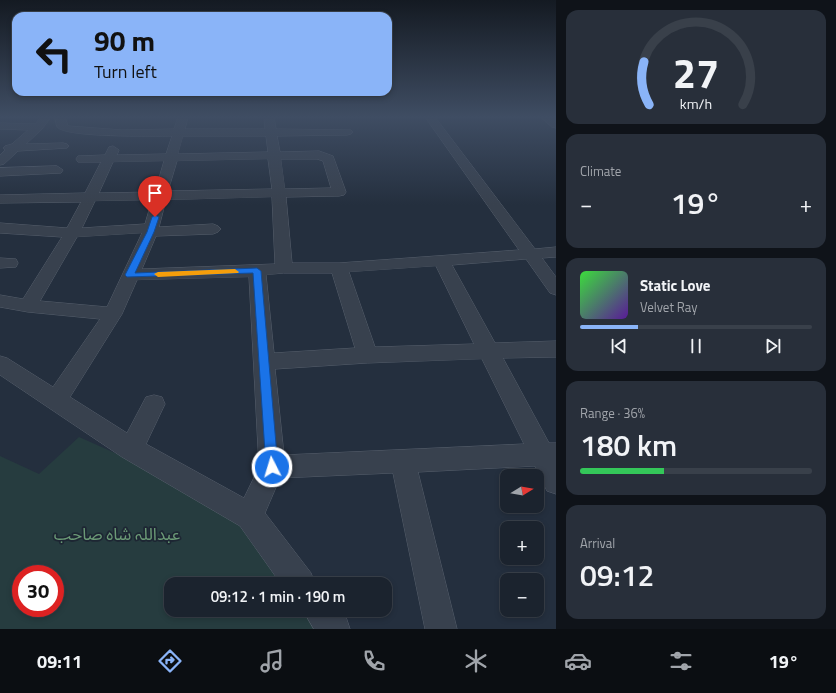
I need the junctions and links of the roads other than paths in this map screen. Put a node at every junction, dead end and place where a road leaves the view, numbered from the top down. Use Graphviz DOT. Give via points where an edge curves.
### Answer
graph roads {
  1 [pos="54,146"];
  2 [pos="115,146"];
  3 [pos="174,146"];
  4 [pos="274,146"];
  5 [pos="452,146"];
  6 [pos="0,148"];
  7 [pos="13,148"];
  8 [pos="275,156"];
  9 [pos="171,157"];
  10 [pos="108,159"];
  11 [pos="82,160"];
  12 [pos="0,161"];
  13 [pos="57,170"];
  14 [pos="0,172"];
  15 [pos="279,194"];
  16 [pos="162,195"];
  17 [pos="89,198"];
  18 [pos="0,199"];
  19 [pos="0,228"];
  20 [pos="213,229"];
  21 [pos="151,230"];
  22 [pos="72,233"];
  23 [pos="529,252"];
  24 [pos="556,252"];
  25 [pos="440,260"];
  26 [pos="284,268"];
  27 [pos="339,268"];
  28 [pos="257,271"];
  29 [pos="130,275"];
  30 [pos="556,289"];
  31 [pos="0,301"];
  32 [pos="28,306"];
  33 [pos="113,314"];
  34 [pos="556,349"];
  35 [pos="488,351"];
  36 [pos="367,355"];
  37 [pos="263,362"];
  38 [pos="0,364"];
  39 [pos="56,400"];
  40 [pos="154,404"];
  41 [pos="131,449"];
  42 [pos="549,454"];
  43 [pos="403,461"];
  44 [pos="272,467"];
  45 [pos="556,482"];
  46 [pos="250,516"];
  47 [pos="295,577"];
  48 [pos="325,617"];
  49 [pos="334,629"];
  50 [pos="441,629"];
  1 -- 7 [label="street"];
  2 -- 10 [label="street"];
  3 -- 9 [label="street"];
  4 -- 8 [label="street"];
  5 -- 23 [label="street"];
  6 -- 7 [label="street"];
  7 -- 12 [label="street"];
  8 -- 9 [label="street"];
  8 -- 15 [label="street"];
  8 -- 15 [label="street" via="325,156 329,159 339,192"];
  9 -- 10 [label="street"];
  9 -- 16 [label="street"];
  10 -- 11 [label="street"];
  10 -- 17 [label="street"];
  13 -- 14 [label="street"];
  15 -- 16 [label="street"];
  15 -- 26 [label="street"];
  16 -- 17 [label="street"];
  16 -- 21 [label="street"];
  17 -- 18 [label="street"];
  17 -- 22 [label="street"];
  19 -- 22 [label="street"];
  20 -- 21 [label="street"];
  21 -- 22 [label="street"];
  21 -- 29 [label="street"];
  22 -- 32 [label="street"];
  23 -- 24 [label="street"];
  23 -- 25 [label="street"];
  23 -- 30 [label="street"];
  25 -- 27 [label="street"];
  25 -- 35 [label="street"];
  26 -- 27 [label="street"];
  26 -- 28 [label="street"];
  27 -- 36 [label="street"];
  28 -- 29 [label="street"];
  28 -- 37 [label="street"];
  29 -- 33 [label="street"];
  31 -- 32 [label="street"];
  32 -- 33 [label="street"];
  33 -- 39 [label="street"];
  34 -- 35 [label="street"];
  35 -- 36 [label="street"];
  35 -- 42 [label="street"];
  36 -- 37 [label="street"];
  37 -- 44 [label="street"];
  38 -- 39 [label="street"];
  39 -- 41 [label="street"];
  40 -- 41 [label="street"];
  41 -- 46 [label="street"];
  42 -- 43 [label="street"];
  42 -- 45 [label="street"];
  43 -- 44 [label="street"];
  43 -- 50 [label="street"];
  44 -- 46 [label="street"];
  46 -- 47 [label="street"];
  48 -- 49 [label="street"];
}
